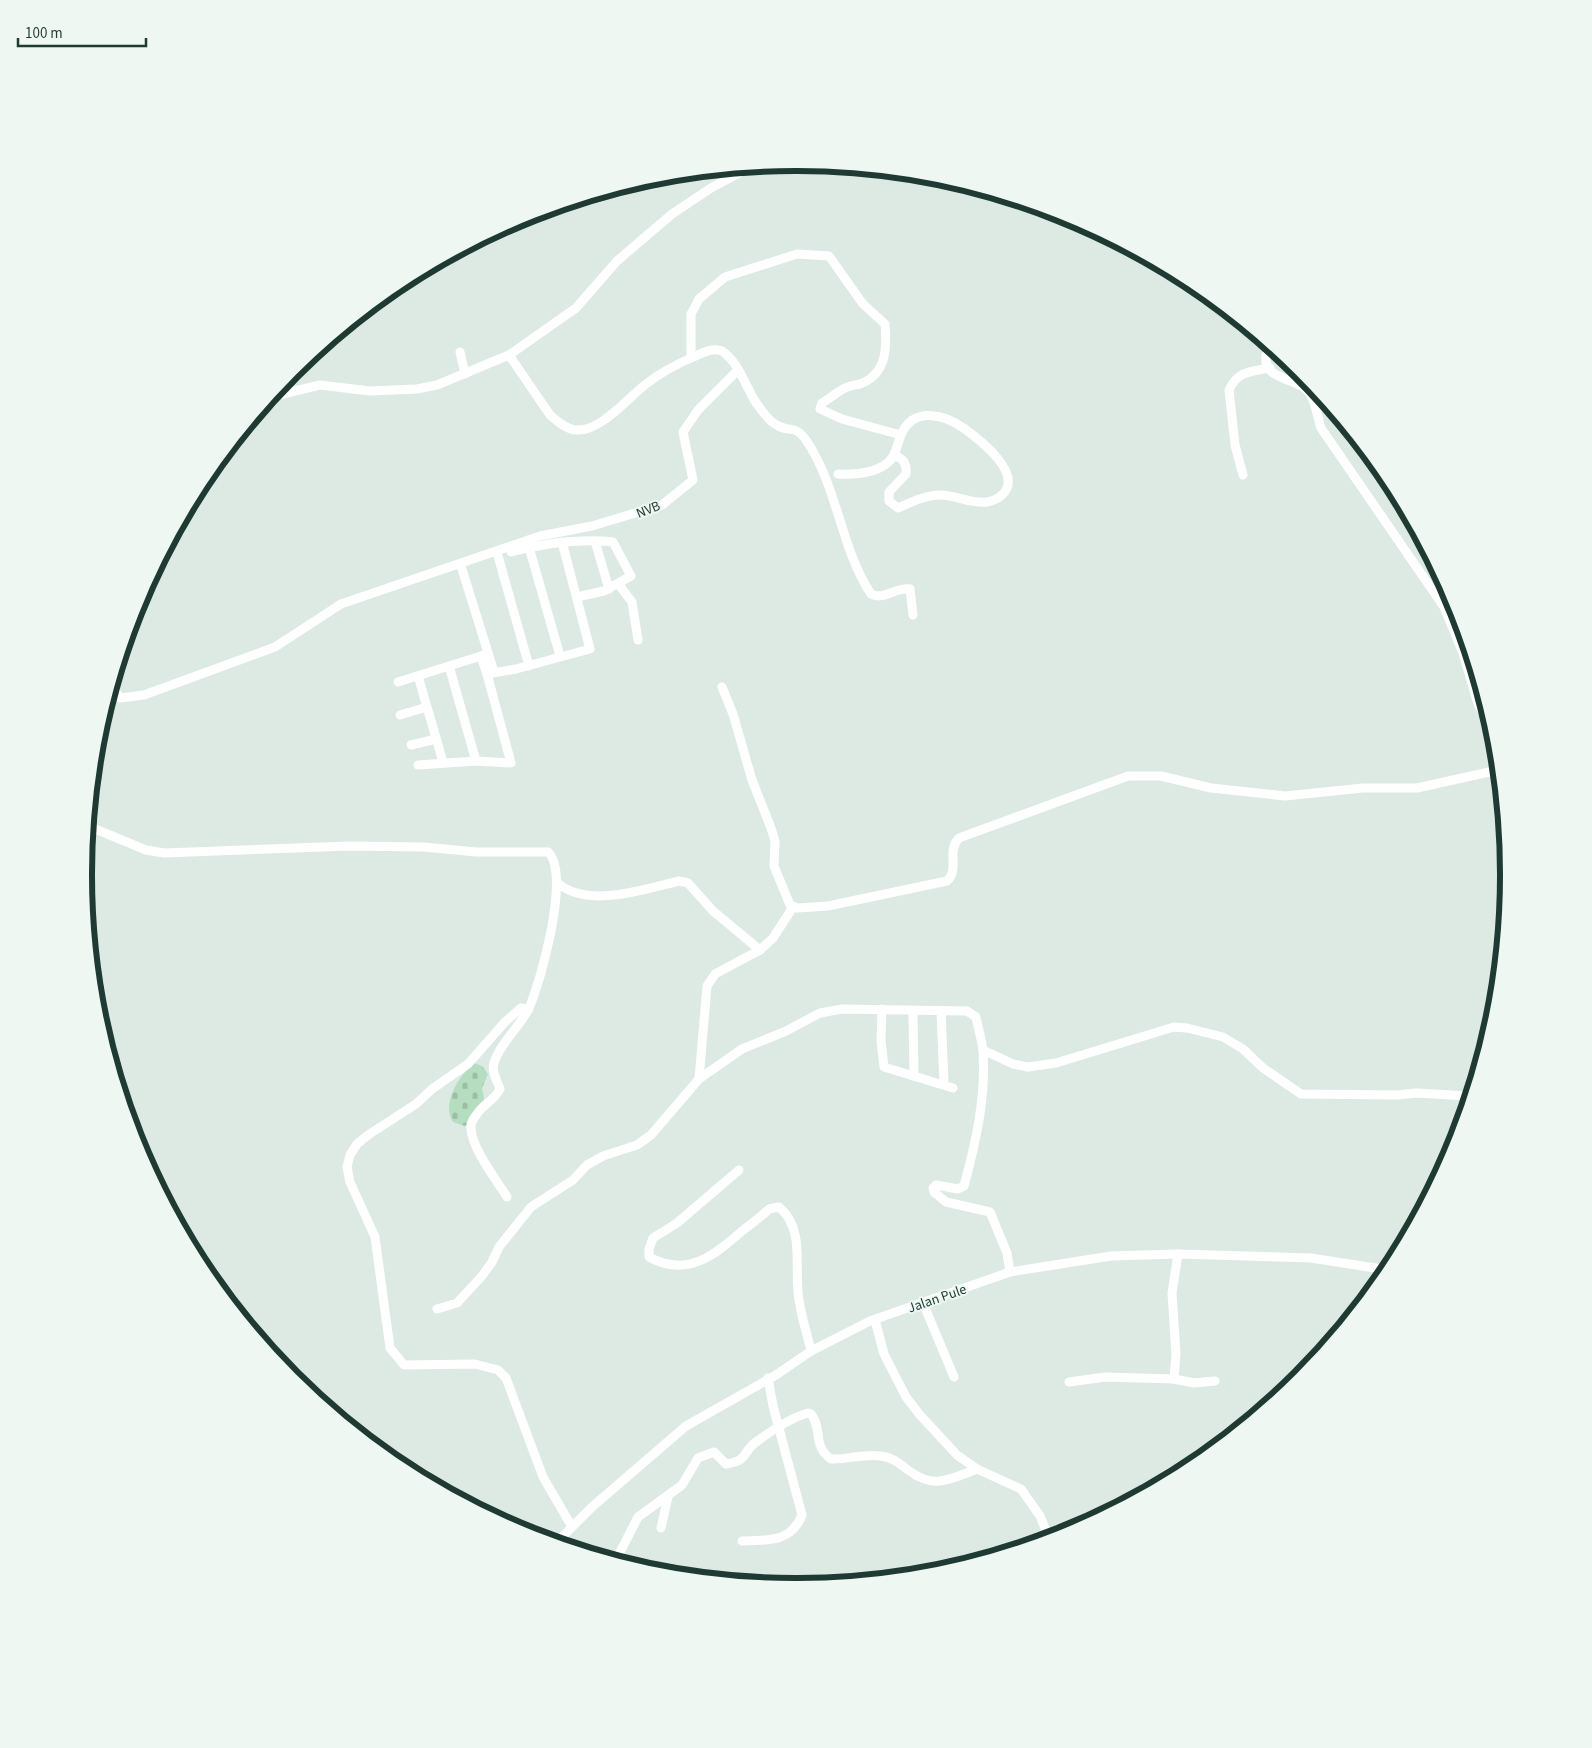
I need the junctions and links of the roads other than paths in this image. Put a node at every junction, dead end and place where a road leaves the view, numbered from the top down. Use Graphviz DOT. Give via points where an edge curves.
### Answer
graph roads {
  1 [pos="738,173"];
  2 [pos="460,352"];
  3 [pos="509,355"];
  4 [pos="1270,355"];
  5 [pos="691,358"];
  6 [pos="1270,368"];
  7 [pos="738,370"];
  8 [pos="465,374"];
  9 [pos="1300,384"];
  10 [pos="283,394"];
  11 [pos="1310,395"];
  12 [pos="901,435"];
  13 [pos="894,455"];
  14 [pos="838,474"];
  15 [pos="1243,475"];
  16 [pos="595,541"];
  17 [pos="562,542"];
  18 [pos="529,547"];
  19 [pos="498,556"];
  20 [pos="462,569"];
  21 [pos="440,571"];
  22 [pos="619,584"];
  23 [pos="609,589"];
  24 [pos="577,597"];
  25 [pos="913,615"];
  26 [pos="638,640"];
  27 [pos="485,654"];
  28 [pos="560,656"];
  29 [pos="449,666"];
  30 [pos="529,666"];
  31 [pos="490,673"];
  32 [pos="418,676"];
  33 [pos="398,682"];
  34 [pos="722,687"];
  35 [pos="116,692"];
  36 [pos="1479,706"];
  37 [pos="427,707"];
  38 [pos="400,715"];
  39 [pos="436,739"];
  40 [pos="411,745"];
  41 [pos="476,761"];
  42 [pos="443,762"];
  43 [pos="418,765"];
  44 [pos="1491,771"];
  45 [pos="94,828"];
  46 [pos="558,883"];
  47 [pos="793,907"];
  48 [pos="760,950"];
  49 [pos="529,1009"];
  50 [pos="882,1009"];
  51 [pos="913,1011"];
  52 [pos="941,1011"];
  53 [pos="983,1050"];
  54 [pos="914,1076"];
  55 [pos="699,1079"];
  56 [pos="944,1083"];
  57 [pos="953,1088"];
  58 [pos="1463,1096"];
  59 [pos="739,1170"];
  60 [pos="507,1197"];
  61 [pos="1178,1254"];
  62 [pos="1378,1269"];
  63 [pos="1010,1272"];
  64 [pos="923,1303"];
  65 [pos="437,1309"];
  66 [pos="874,1320"];
  67 [pos="811,1352"];
  68 [pos="954,1377"];
  69 [pos="768,1378"];
  70 [pos="1174,1379"];
  71 [pos="1215,1381"];
  72 [pos="1069,1382"];
  73 [pos="780,1427"];
  74 [pos="977,1469"];
  75 [pos="668,1497"];
  76 [pos="572,1527"];
  77 [pos="661,1528"];
  78 [pos="1046,1531"];
  79 [pos="562,1537"];
  80 [pos="742,1541"];
  81 [pos="619,1555"];
  1 -- 3 [label="street" via="672,214 617,262 576,308"];
  2 -- 8 [label="street"];
  3 -- 5 [label="street" via="550,415 576,430 593,426 645,384"];
  3 -- 8 [label="street"];
  4 -- 6 [label="street" via="1266,355"];
  5 -- 7 [label="street" via="717,349 727,354"];
  5 -- 12 [label="street" via="691,314 699,299 725,277 797,254 829,256 863,304 886,324 887,346 882,367 874,375 845,388 822,403 820,409 842,419"];
  6 -- 9 [label="street" via="1280,378"];
  6 -- 15 [label="street" via="1243,373 1232,381 1229,390 1235,445"];
  7 -- 21 [label="street, NVB" via="698,410 683,432 693,480 662,505 592,526 540,536"];
  7 -- 25 [label="street" via="765,415 775,424 798,429 809,446 824,472 845,541 871,594 880,596 909,588 913,595"];
  8 -- 10 [label="street" via="417,389 370,391 320,385"];
  11 -- 36 [label="street" via="1321,428 1444,607 1463,653"];
  12 -- 13 [label="street"];
  12 -- 13 [label="street" via="908,421 919,416 942,418 960,426 993,451 1010,480 1009,485 1002,495 989,502 941,495 918,498 898,508 889,501 889,492 906,474 906,469 902,458"];
  13 -- 14 [label="street" via="887,464 877,468 859,474"];
  16 -- 17 [label="street"];
  16 -- 22 [label="street" via="613,542 631,576"];
  16 -- 23 [label="street"];
  17 -- 18 [label="street"];
  17 -- 24 [label="street"];
  18 -- 19 [label="street"];
  18 -- 28 [label="street"];
  19 -- 20 [label="street"];
  19 -- 30 [label="street"];
  20 -- 21 [label="street"];
  20 -- 27 [label="street"];
  21 -- 35 [label="street" via="341,604 275,647 144,695 120,698"];
  22 -- 23 [label="street"];
  22 -- 26 [label="street" via="632,602"];
  23 -- 24 [label="street"];
  24 -- 28 [label="street" via="590,649"];
  27 -- 29 [label="street"];
  27 -- 31 [label="street"];
  28 -- 30 [label="street"];
  29 -- 32 [label="street"];
  29 -- 41 [label="street"];
  30 -- 31 [label="street"];
  31 -- 41 [label="street" via="511,763"];
  32 -- 33 [label="street"];
  32 -- 37 [label="street"];
  34 -- 47 [label="street" via="772,828 774,866 785,898"];
  37 -- 38 [label="street"];
  37 -- 39 [label="street"];
  39 -- 40 [label="street"];
  39 -- 42 [label="street"];
  41 -- 42 [label="street"];
  42 -- 43 [label="street"];
  44 -- 47 [label="street" via="1417,788 1363,788 1285,796 1211,788 1161,776 1128,776 959,838 953,848 953,872 947,881 828,906"];
  45 -- 46 [label="street" via="146,850 164,853 349,846 424,847 476,852 542,851 548,852 553,859"];
  46 -- 48 [label="street" via="568,892 619,896 679,881 688,883 713,911"];
  46 -- 49 [label="street" via="556,907"];
  47 -- 48 [label="street" via="773,938"];
  48 -- 55 [label="street" via="715,974 707,986"];
  49 -- 60 [label="street" via="494,1062 500,1088 498,1094 480,1109 471,1129 486,1165"];
  49 -- 76 [label="street" via="520,1008 468,1064 357,1144 347,1167 350,1182 375,1237 390,1348 404,1365 475,1364 498,1370 506,1378 543,1477"];
  50 -- 51 [label="street"];
  50 -- 54 [label="street" via="884,1067"];
  50 -- 55 [label="street" via="842,1009 820,1013 742,1049"];
  51 -- 52 [label="street"];
  51 -- 54 [label="street"];
  52 -- 53 [label="street" via="967,1011 976,1017"];
  52 -- 56 [label="street"];
  53 -- 58 [label="street" via="1028,1067 1056,1063 1174,1027 1187,1028 1223,1038 1243,1049 1263,1068 1301,1094"];
  53 -- 63 [label="street" via="982,1106 964,1186 958,1189 936,1185 933,1188 946,1202 990,1212 1007,1254"];
  54 -- 56 [label="street"];
  55 -- 65 [label="street" via="651,1135 637,1146 595,1161 573,1180 530,1207 499,1247 482,1276 457,1303"];
  56 -- 57 [label="street"];
  59 -- 67 [label="street" via="677,1223 653,1238 649,1257 668,1265 702,1261 714,1256 769,1209 779,1207 791,1221 797,1243 798,1292"];
  61 -- 62 [label="street, Jalan Pule" via="1311,1258"];
  61 -- 63 [label="street, Jalan Pule" via="1110,1256"];
  61 -- 70 [label="street" via="1172,1293 1176,1354"];
  63 -- 64 [label="street, Jalan Pule"];
  64 -- 66 [label="street, Jalan Pule"];
  64 -- 68 [label="street"];
  66 -- 67 [label="street, Jalan Pule"];
  66 -- 74 [label="street" via="884,1354 906,1396 946,1444"];
  67 -- 69 [label="street, Jalan Pule"];
  69 -- 73 [label="street"];
  69 -- 76 [label="street, Jalan Pule" via="686,1426"];
  70 -- 71 [label="street" via="1194,1383"];
  70 -- 72 [label="street" via="1105,1378"];
  73 -- 74 [label="street" via="811,1414 816,1421 820,1448 831,1459 866,1454 883,1456 925,1481 936,1482"];
  73 -- 75 [label="street" via="755,1442 746,1457 738,1462 726,1464 714,1452 700,1457 685,1481"];
  73 -- 80 [label="street" via="802,1516 786,1536"];
  74 -- 78 [label="street" via="1021,1489"];
  75 -- 77 [label="street"];
  75 -- 81 [label="street" via="638,1518"];
  76 -- 79 [label="street, Jalan Pule"];
}
